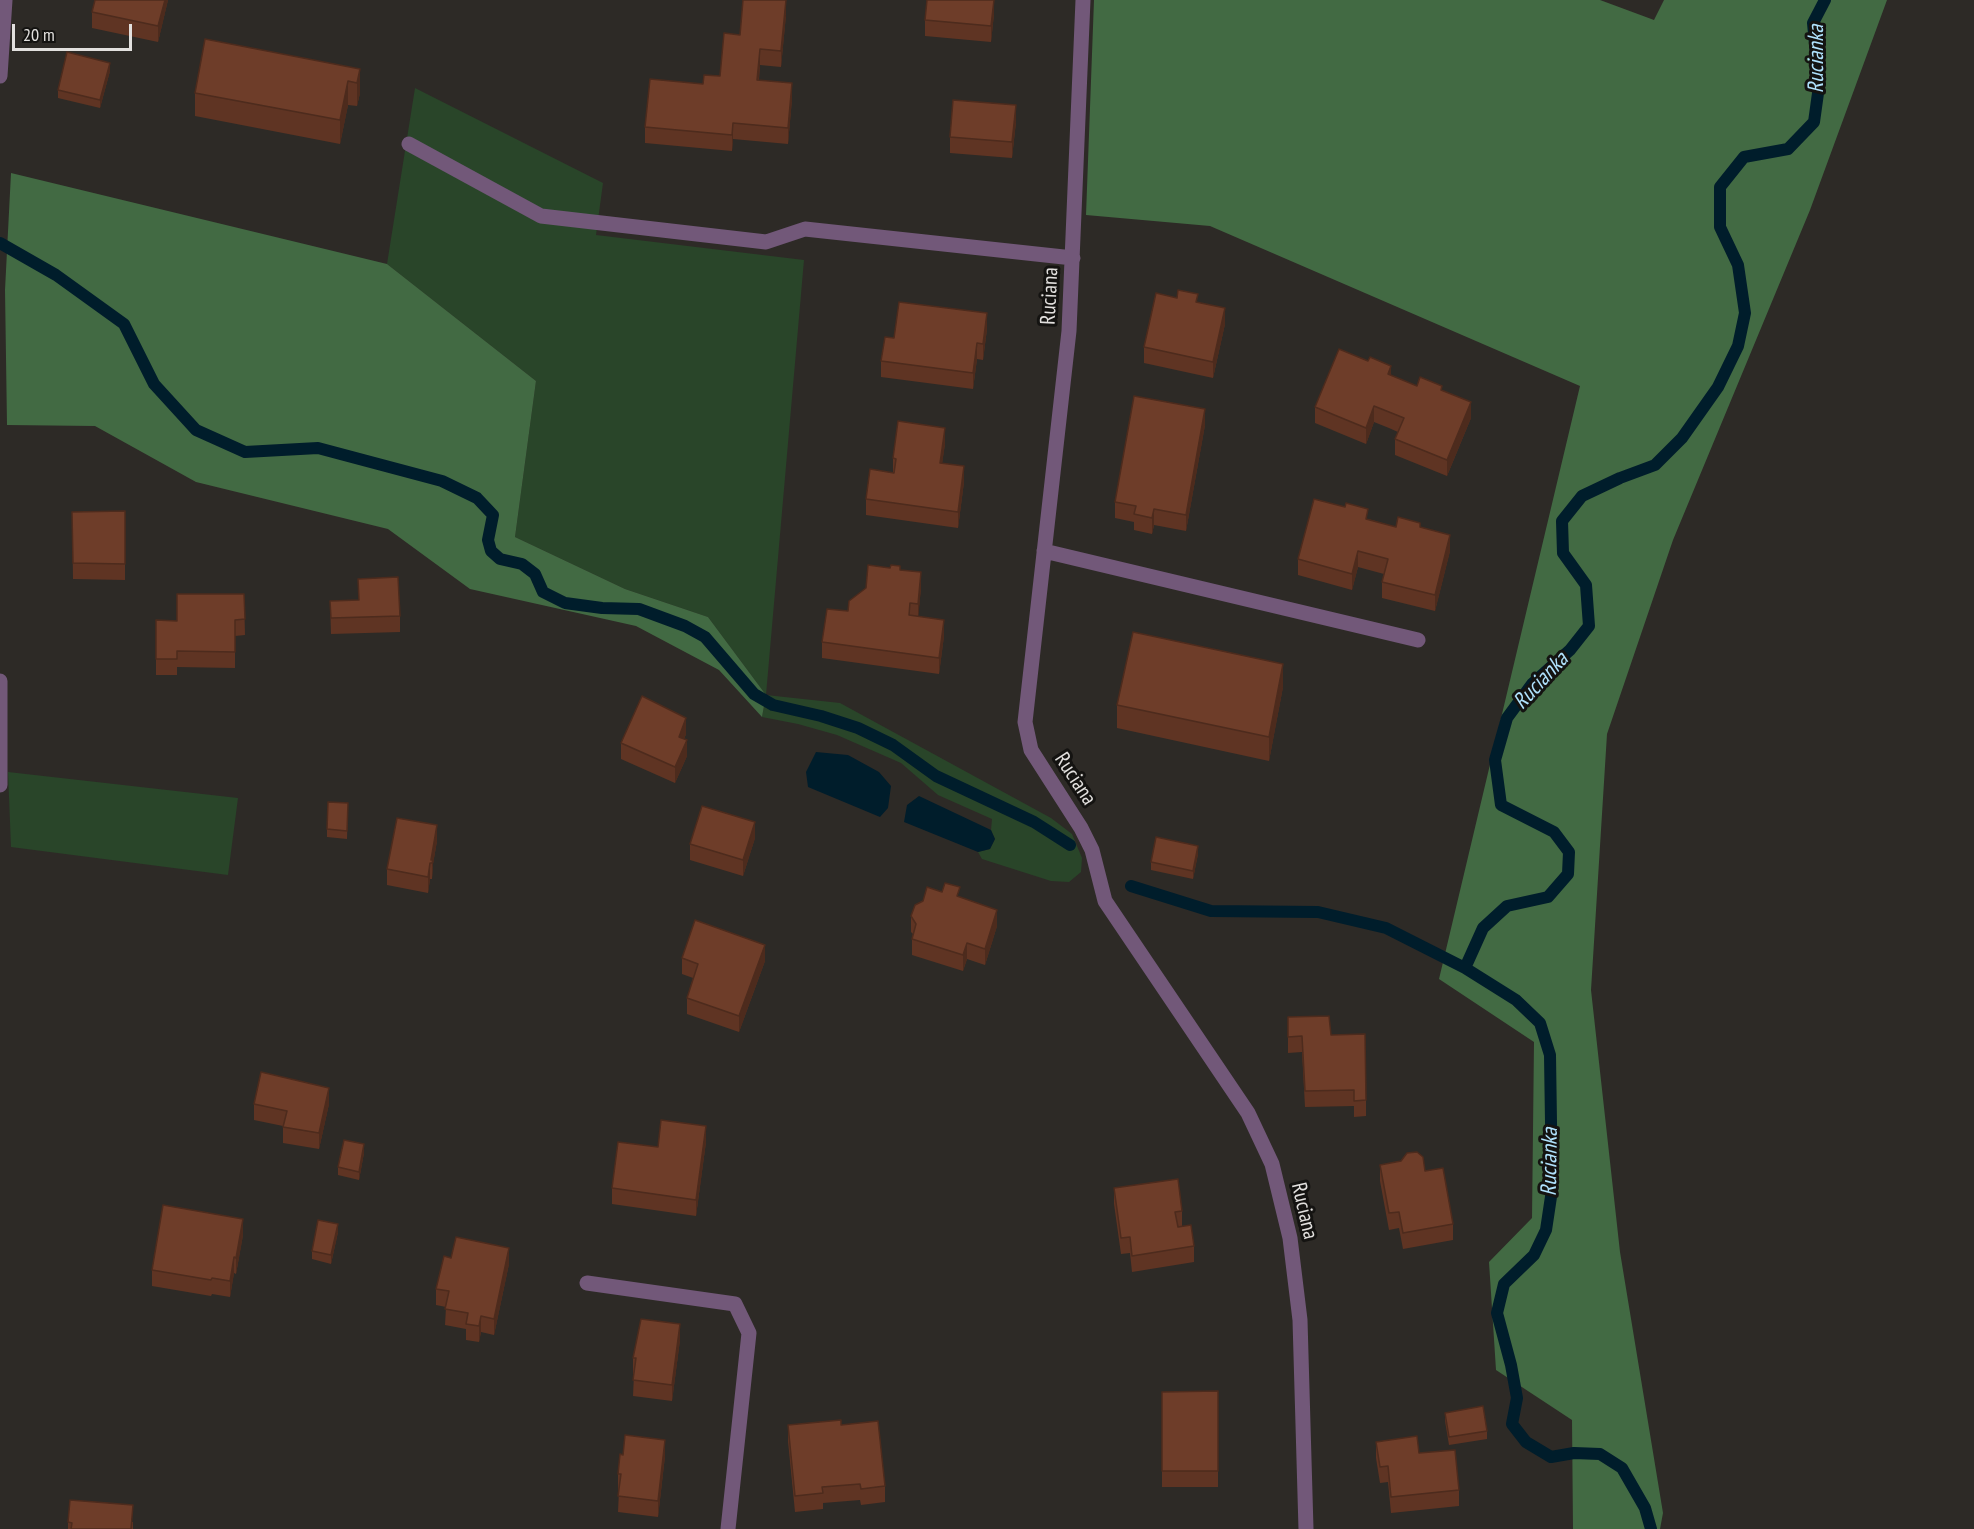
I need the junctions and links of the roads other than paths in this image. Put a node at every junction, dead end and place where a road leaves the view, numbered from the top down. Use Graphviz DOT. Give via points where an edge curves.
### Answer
graph roads {
  1 [pos="5,0"];
  2 [pos="1083,0"];
  3 [pos="0,76"];
  4 [pos="409,144"];
  5 [pos="1073,258"];
  6 [pos="1044,551"];
  7 [pos="1418,640"];
  8 [pos="0,681"];
  9 [pos="0,785"];
  10 [pos="587,1283"];
  11 [pos="1302,1528"];
  12 [pos="728,1529"];
  1 -- 3 [label="street"];
  2 -- 5 [label="street, Ruciana"];
  4 -- 5 [label="street" via="541,216 766,242 805,229"];
  5 -- 6 [label="street, Ruciana" via="1069,331"];
  6 -- 7 [label="street"];
  6 -- 11 [label="street, Ruciana" via="1025,722 1031,750 1092,850 1105,901 1248,1113 1272,1164 1290,1238 1300,1320"];
  8 -- 9 [label="street"];
  10 -- 12 [label="street" via="735,1304 749,1333"];
}
